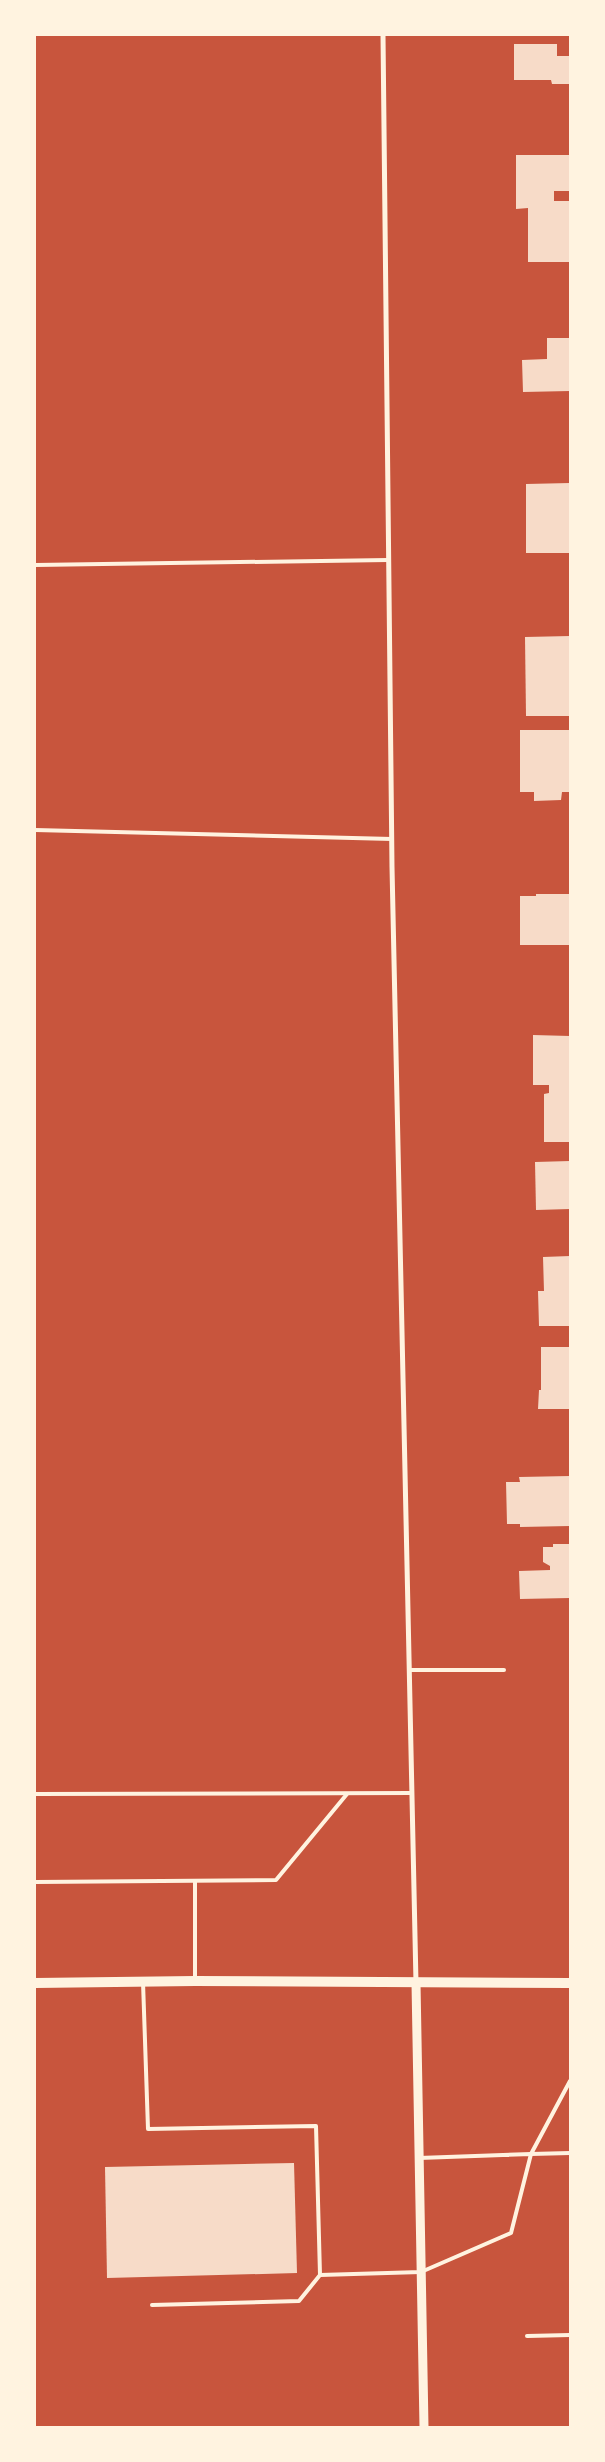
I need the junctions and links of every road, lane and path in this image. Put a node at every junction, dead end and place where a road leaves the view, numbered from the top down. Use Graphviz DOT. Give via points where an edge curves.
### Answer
graph roads {
  1 [pos="383,35"];
  2 [pos="388,560"];
  3 [pos="35,564"];
  4 [pos="35,830"];
  5 [pos="392,839"];
  6 [pos="410,1670"];
  7 [pos="504,1670"];
  8 [pos="347,1793"];
  9 [pos="35,1794"];
  10 [pos="412,1794"];
  11 [pos="195,1881"];
  12 [pos="35,1882"];
  13 [pos="195,1981"];
  14 [pos="143,1982"];
  15 [pos="35,1983"];
  16 [pos="416,1983"];
  17 [pos="570,1983"];
  18 [pos="570,2082"];
  19 [pos="570,2153"];
  20 [pos="531,2154"];
  21 [pos="419,2158"];
  22 [pos="421,2272"];
  23 [pos="320,2275"];
  24 [pos="152,2305"];
  25 [pos="570,2335"];
  26 [pos="527,2336"];
  27 [pos="424,2427"];
  1 -- 2 [label="street"];
  2 -- 3 [label="lane"];
  2 -- 5 [label="street"];
  4 -- 5 [label="lane"];
  5 -- 6 [label="street"];
  6 -- 7 [label="lane"];
  6 -- 10 [label="street"];
  8 -- 9 [label="lane"];
  8 -- 10 [label="lane"];
  8 -- 11 [label="lane" via="276,1880"];
  10 -- 16 [label="street"];
  11 -- 12 [label="lane"];
  11 -- 13 [label="lane"];
  13 -- 14 [label="main road"];
  13 -- 16 [label="main road"];
  14 -- 15 [label="main road"];
  14 -- 23 [label="lane" via="148,2129 316,2126"];
  16 -- 17 [label="main road"];
  16 -- 21 [label="street"];
  18 -- 20 [label="lane"];
  19 -- 20 [label="lane"];
  20 -- 21 [label="lane"];
  20 -- 22 [label="lane" via="511,2232"];
  21 -- 22 [label="street"];
  22 -- 23 [label="lane"];
  22 -- 27 [label="street"];
  23 -- 24 [label="lane" via="299,2301"];
  25 -- 26 [label="lane"];
}
